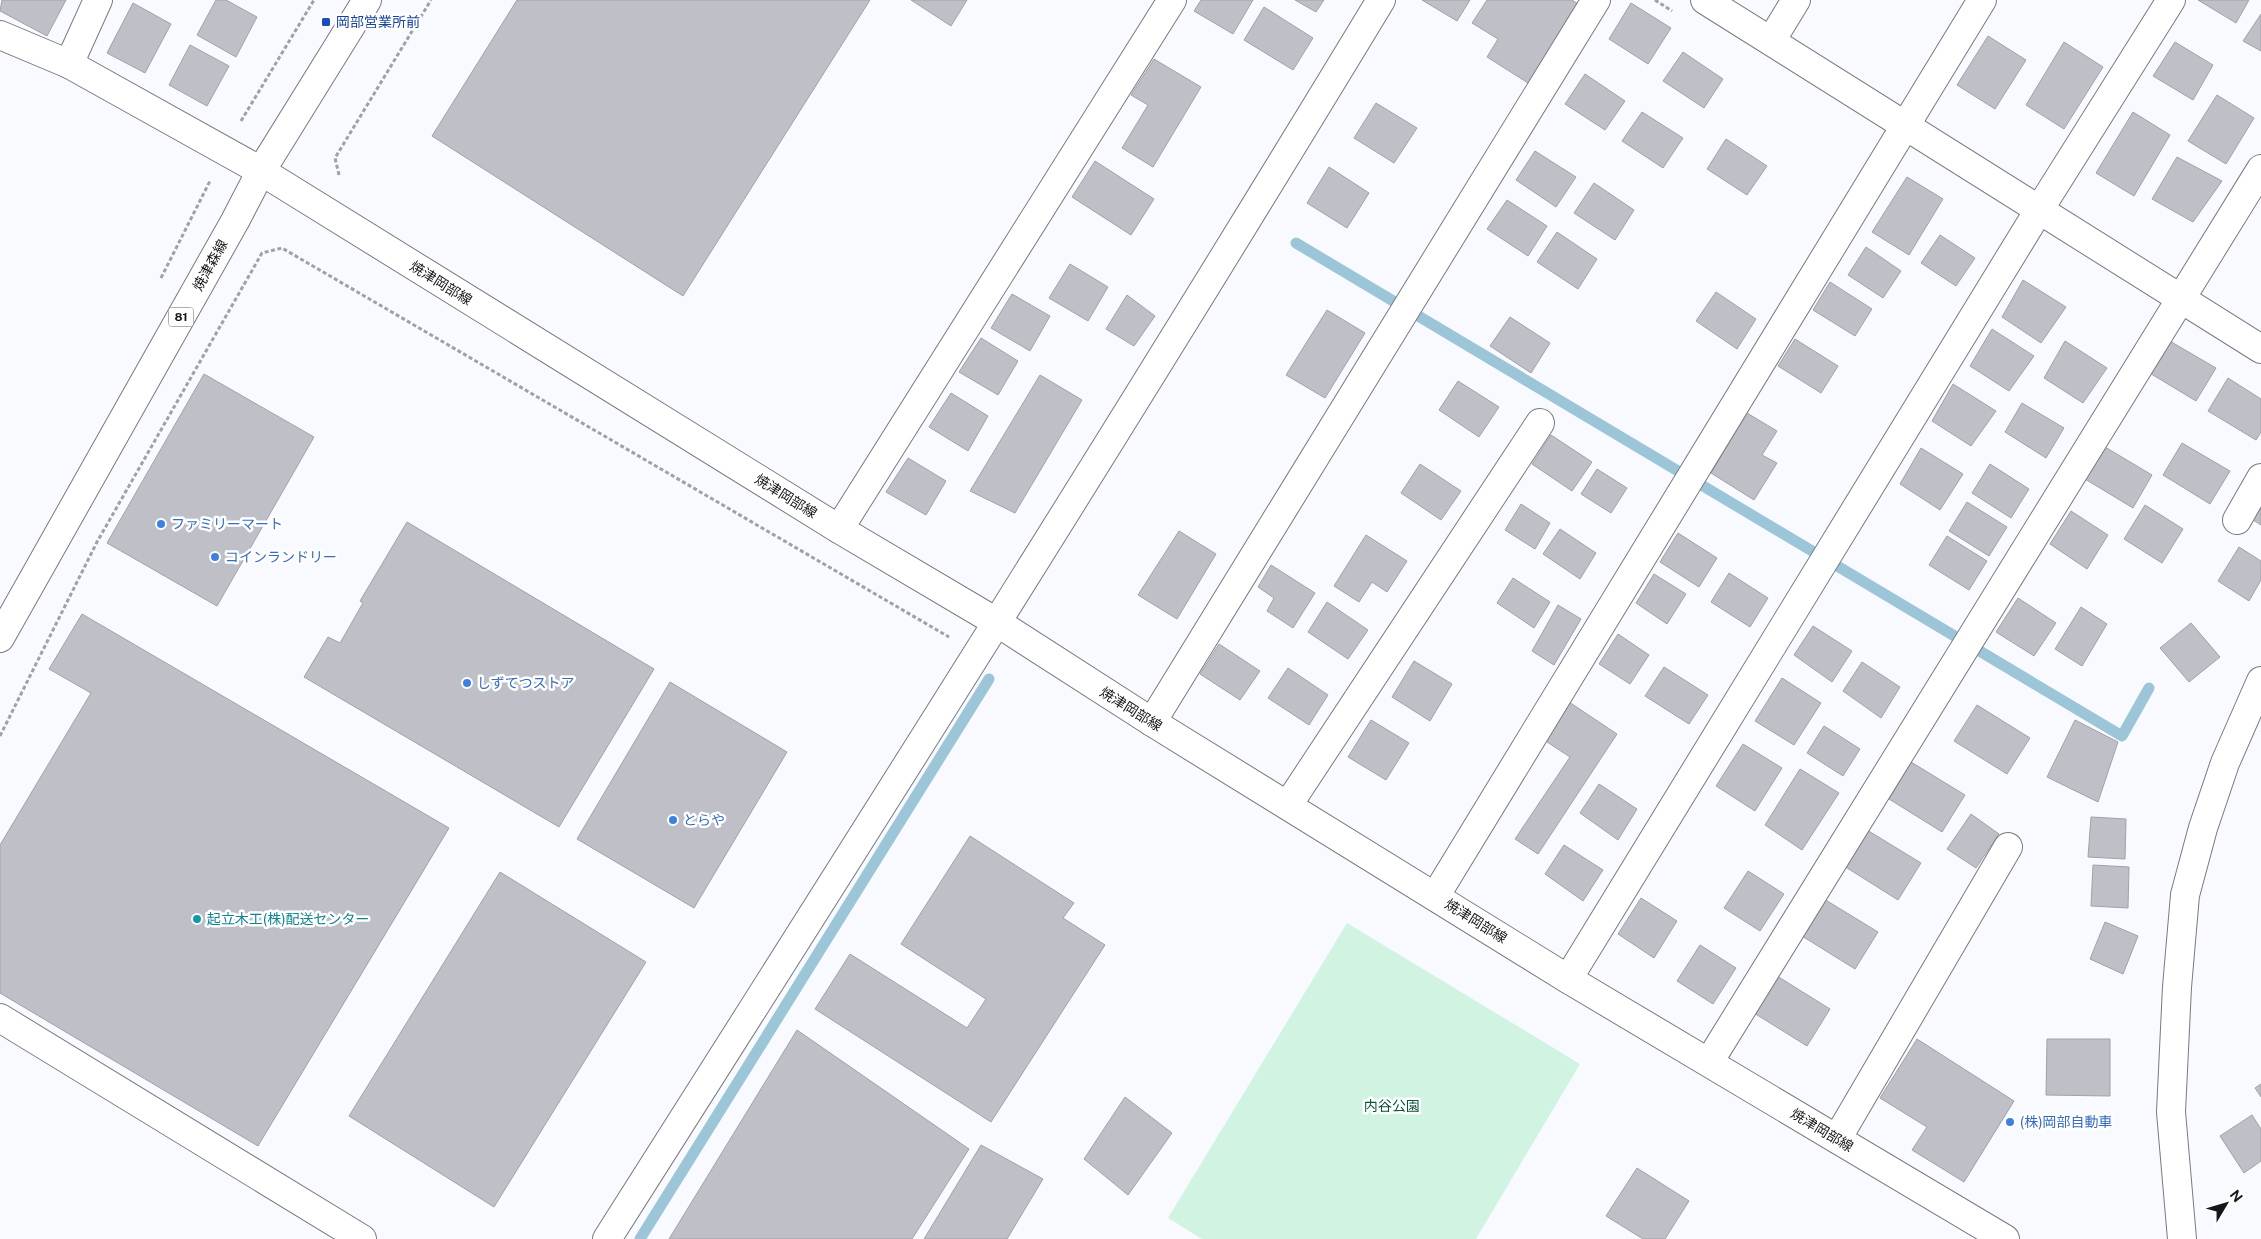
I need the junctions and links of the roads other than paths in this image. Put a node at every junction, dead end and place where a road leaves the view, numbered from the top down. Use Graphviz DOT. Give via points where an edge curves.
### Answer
graph roads {
  1 [pos="98,0"];
  2 [pos="367,0"];
  3 [pos="1172,0"];
  4 [pos="1381,0"];
  5 [pos="1596,0"];
  6 [pos="1704,0"];
  7 [pos="1796,0"];
  8 [pos="1982,0"];
  9 [pos="2172,0"];
  10 [pos="0,35"];
  11 [pos="1771,41"];
  12 [pos="69,64"];
  13 [pos="1905,124"];
  14 [pos="2261,169"];
  15 [pos="261,171"];
  16 [pos="2040,210"];
  17 [pos="2180,298"];
  18 [pos="2261,349"];
  19 [pos="1540,423"];
  20 [pos="2261,478"];
  21 [pos="2237,520"];
  22 [pos="839,529"];
  23 [pos="998,623"];
  24 [pos="0,638"];
  25 [pos="2261,681"];
  26 [pos="1152,722"];
  27 [pos="1288,805"];
  28 [pos="2008,847"];
  29 [pos="1436,895"];
  30 [pos="1568,979"];
  31 [pos="0,1018"];
  32 [pos="1709,1062"];
  33 [pos="1837,1139"];
  34 [pos="362,1239"];
  35 [pos="607,1239"];
  36 [pos="2005,1239"];
  37 [pos="2182,1239"];
  1 -- 12 [label="street"];
  2 -- 15 [label="street, 焼津森線 / 81"];
  3 -- 22 [label="street"];
  4 -- 23 [label="street"];
  5 -- 26 [label="street"];
  6 -- 11 [label="street"];
  7 -- 11 [label="street"];
  8 -- 13 [label="street"];
  9 -- 16 [label="street"];
  10 -- 12 [label="street, 焼津岡部線"];
  11 -- 13 [label="street"];
  12 -- 15 [label="street, 焼津岡部線"];
  13 -- 16 [label="street"];
  13 -- 29 [label="street"];
  14 -- 17 [label="street"];
  15 -- 22 [label="street, 焼津岡部線"];
  15 -- 24 [label="street, 焼津森線 / 81"];
  16 -- 17 [label="street"];
  16 -- 30 [label="street"];
  17 -- 18 [label="street"];
  17 -- 32 [label="street"];
  19 -- 27 [label="street"];
  20 -- 21 [label="street"];
  22 -- 23 [label="street, 焼津岡部線"];
  23 -- 26 [label="street, 焼津岡部線"];
  23 -- 35 [label="street"];
  25 -- 37 [label="street" via="2225,763 2185,895 2171,1112"];
  26 -- 27 [label="street, 焼津岡部線"];
  27 -- 29 [label="street, 焼津岡部線"];
  28 -- 33 [label="street"];
  29 -- 30 [label="street, 焼津岡部線"];
  30 -- 32 [label="street, 焼津岡部線"];
  31 -- 34 [label="street"];
  32 -- 33 [label="street, 焼津岡部線"];
  33 -- 36 [label="street, 焼津岡部線"];
}
